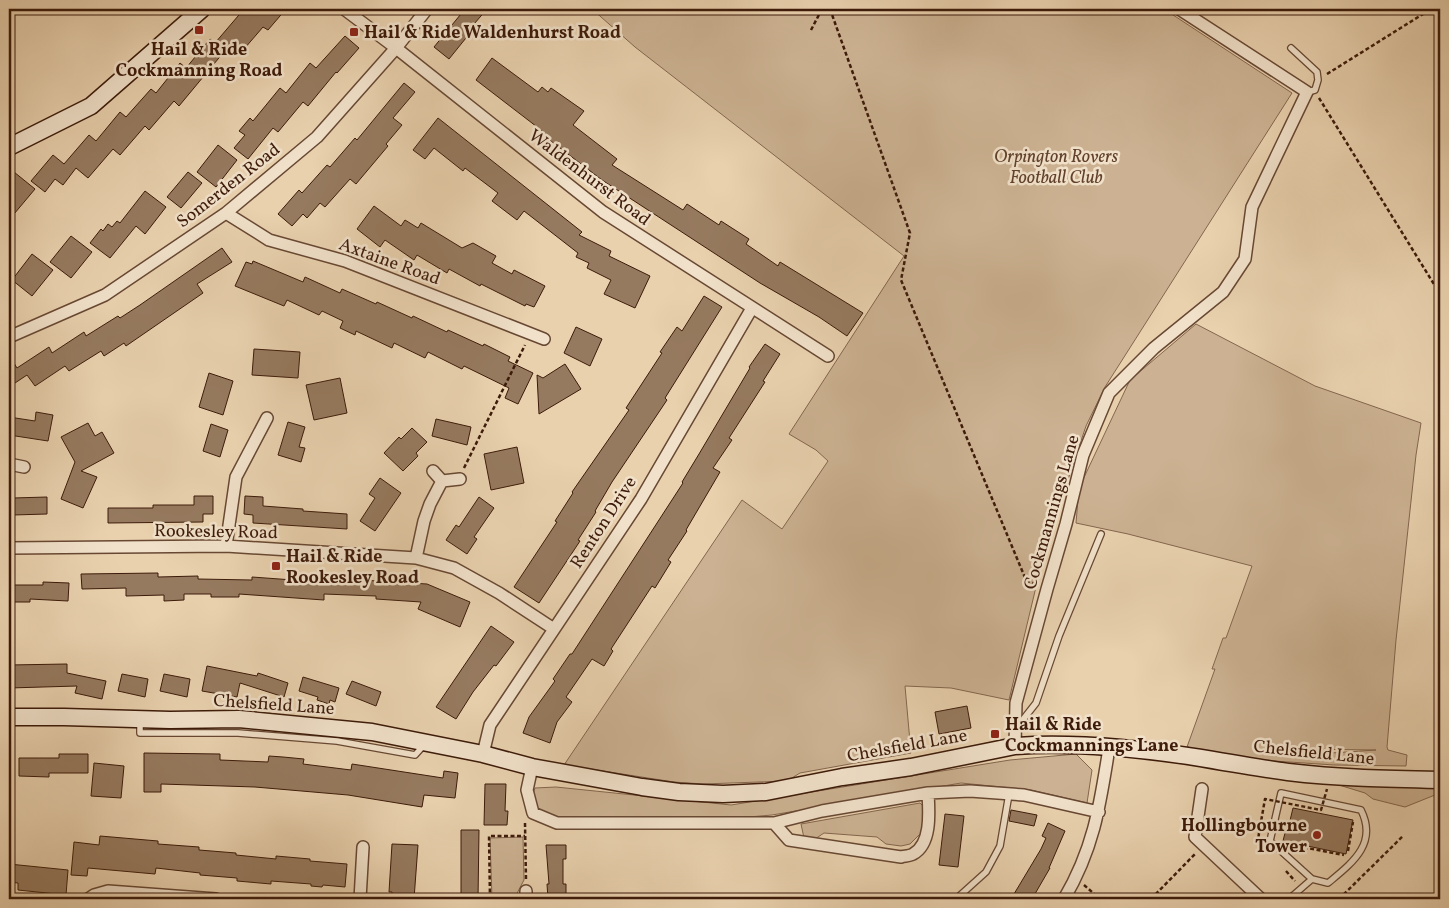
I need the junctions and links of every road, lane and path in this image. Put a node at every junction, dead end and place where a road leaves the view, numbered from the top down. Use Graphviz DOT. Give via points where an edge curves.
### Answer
graph roads {
  1 [pos="202,9"];
  2 [pos="344,9"];
  3 [pos="427,9"];
  4 [pos="822,9"];
  5 [pos="830,9"];
  6 [pos="1179,9"];
  7 [pos="1431,9"];
  8 [pos="811,30"];
  9 [pos="396,48"];
  10 [pos="1291,48"];
  11 [pos="1318,80"];
  12 [pos="1311,91"];
  13 [pos="9,147"];
  14 [pos="226,213"];
  15 [pos="1440,294"];
  16 [pos="752,308"];
  17 [pos="530,333"];
  18 [pos="9,337"];
  19 [pos="544,339"];
  20 [pos="828,356"];
  21 [pos="267,418"];
  22 [pos="9,464"];
  23 [pos="24,466"];
  24 [pos="434,471"];
  25 [pos="460,479"];
  26 [pos="442,480"];
  27 [pos="1100,534"];
  28 [pos="226,546"];
  29 [pos="9,548"];
  30 [pos="416,558"];
  31 [pos="1047,589"];
  32 [pos="554,630"];
  33 [pos="9,717"];
  34 [pos="1015,737"];
  35 [pos="1109,748"];
  36 [pos="483,754"];
  37 [pos="532,767"];
  38 [pos="1440,780"];
  39 [pos="1202,789"];
  40 [pos="1327,790"];
  41 [pos="928,793"];
  42 [pos="1009,794"];
  43 [pos="1099,812"];
  44 [pos="526,817"];
  45 [pos="1354,819"];
  46 [pos="774,823"];
  47 [pos="1258,833"];
  48 [pos="525,836"];
  49 [pos="1403,836"];
  50 [pos="1199,841"];
  51 [pos="1290,844"];
  52 [pos="362,847"];
  53 [pos="1312,878"];
  54 [pos="1076,880"];
  55 [pos="526,895"];
  56 [pos="1155,897"];
  57 [pos="88,899"];
  58 [pos="216,899"];
  59 [pos="360,899"];
  60 [pos="490,899"];
  61 [pos="956,899"];
  62 [pos="1064,899"];
  63 [pos="1100,899"];
  64 [pos="1151,899"];
  65 [pos="1261,899"];
  66 [pos="1289,899"];
  67 [pos="1339,899"];
  1 -- 13 [label="street" via="91,106"];
  2 -- 9 [label="street, Waldenhurst Road"];
  3 -- 9 [label="street, Somerden Road"];
  4 -- 8 [label="path"];
  5 -- 31 [label="path" via="910,233 902,280 1026,580"];
  6 -- 12 [label="street"];
  7 -- 11 [label="path"];
  9 -- 14 [label="street, Somerden Road" via="317,137"];
  9 -- 16 [label="street, Waldenhurst Road" via="603,212"];
  10 -- 11 [label="lane" via="1317,72"];
  11 -- 12 [label="lane"];
  12 -- 15 [label="path"];
  12 -- 31 [label="street, Cockmannings Lane" via="1252,207 1245,259 1223,292 1154,348 1109,393 1083,455"];
  14 -- 17 [label="street, Axtaine Road" via="269,240 345,261"];
  14 -- 18 [label="street, Somerden Road" via="105,295"];
  16 -- 20 [label="street, Waldenhurst Road"];
  16 -- 32 [label="street, Renton Drive" via="641,498"];
  17 -- 19 [label="street, Axtaine Road"];
  17 -- 25 [label="path"];
  21 -- 28 [label="street" via="236,477"];
  22 -- 23 [label="street"];
  24 -- 26 [label="street"];
  25 -- 26 [label="street"];
  26 -- 30 [label="street" via="427,513"];
  27 -- 34 [label="lane" via="1036,703"];
  28 -- 29 [label="street, Rookesley Road"];
  28 -- 30 [label="street, Rookesley Road"];
  30 -- 32 [label="street, Rookesley Road" via="454,568"];
  31 -- 34 [label="street, Cockmannings Lane" via="1016,703"];
  32 -- 36 [label="street, Renton Drive" via="490,726"];
  33 -- 36 [label="street, Chelsfield Lane" via="239,719 372,732"];
  34 -- 35 [label="street, Chelsfield Lane" via="1040,745"];
  34 -- 37 [label="street, Chelsfield Lane" via="911,767 766,792 679,792"];
  35 -- 38 [label="street, Chelsfield Lane" via="1286,772"];
  35 -- 43 [label="street"];
  36 -- 37 [label="street, Chelsfield Lane"];
  37 -- 46 [label="street" via="527,790 533,813 557,823"];
  39 -- 50 [label="street"];
  40 -- 47 [label="path, bridge" via="1322,810 1265,800"];
  41 -- 42 [label="street" via="970,791"];
  41 -- 46 [label="street" via="822,811"];
  41 -- 46 [label="street" via="926,838 914,854 901,857 789,840"];
  42 -- 43 [label="street"];
  42 -- 61 [label="lane" via="1000,846 986,872"];
  43 -- 54 [label="street"];
  44 -- 48 [label="path"];
  45 -- 51 [label="path" via="1346,856"];
  48 -- 55 [label="path"];
  48 -- 60 [label="path" via="489,836"];
  49 -- 67 [label="path"];
  50 -- 56 [label="path"];
  50 -- 65 [label="street"];
  52 -- 59 [label="street"];
  53 -- 53 [label="lane" via="1328,883 1355,860 1367,838 1366,820 1361,810 1281,793 1270,841"];
  53 -- 66 [label="lane"];
  54 -- 62 [label="street"];
  54 -- 63 [label="path"];
  56 -- 64 [label="path"];
  57 -- 58 [label="street" via="108,891"];
}
